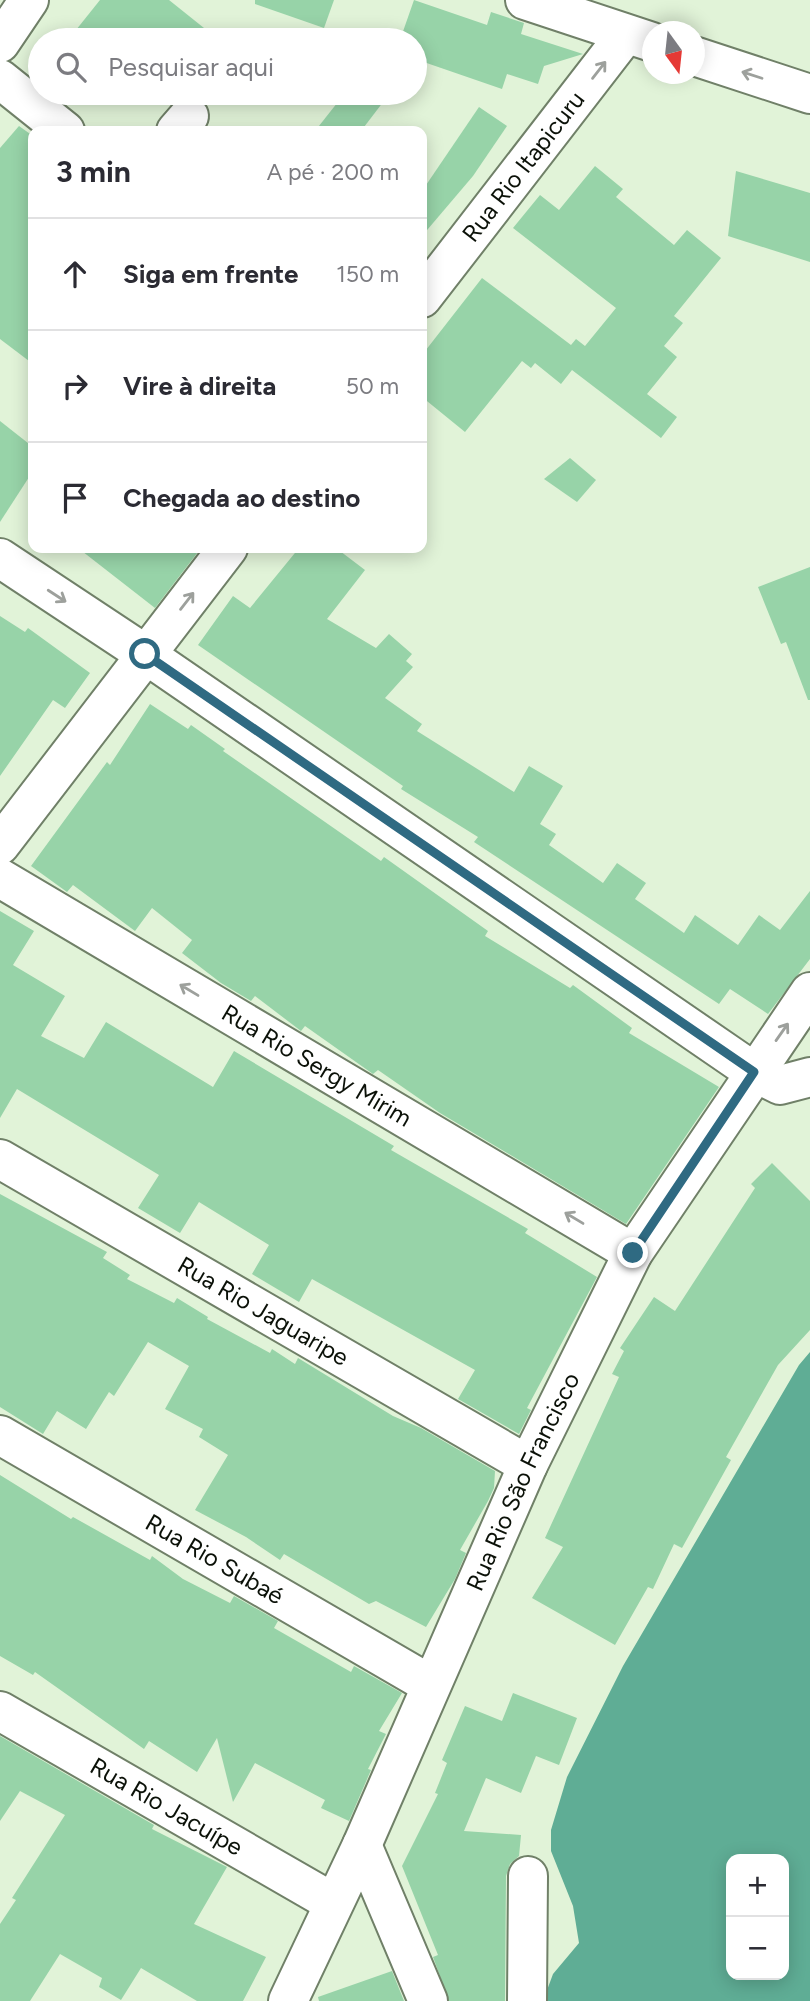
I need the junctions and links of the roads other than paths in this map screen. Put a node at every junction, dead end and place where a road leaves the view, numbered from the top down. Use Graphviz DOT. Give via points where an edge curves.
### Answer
graph roads {
  1 [pos="29,0"];
  2 [pos="525,0"];
  3 [pos="640,38"];
  4 [pos="0,43"];
  5 [pos="705,59"];
  6 [pos="0,79"];
  7 [pos="810,94"];
  8 [pos="28,101"];
  9 [pos="32,105"];
  10 [pos="59,126"];
  11 [pos="427,292"];
  12 [pos="224,553"];
  13 [pos="0,558"];
  14 [pos="145,654"];
  15 [pos="0,845"];
  16 [pos="0,878"];
  17 [pos="810,992"];
  18 [pos="754,1072"];
  19 [pos="810,1077"];
  20 [pos="0,1159"];
  21 [pos="633,1253"];
  22 [pos="0,1435"];
  23 [pos="528,1465"];
  24 [pos="431,1685"];
  25 [pos="0,1712"];
  26 [pos="362,1845"];
  27 [pos="528,1876"];
  28 [pos="332,1902"];
  29 [pos="288,2001"];
  30 [pos="428,2001"];
  31 [pos="527,2001"];
  1 -- 4 [label="street"];
  2 -- 3 [label="street"];
  11 -- 3 [label="street, Rua Rio Itapicuru, one-way"];
  7 -- 5 [label="street, one-way"];
  6 -- 8 [label="street"];
  9 -- 10 [label="street"];
  14 -- 12 [label="street, one-way"];
  13 -- 14 [label="street, one-way"];
  14 -- 15 [label="street"];
  14 -- 18 [label="street"];
  21 -- 16 [label="street, Rua Rio Sergy Mirim, one-way"];
  18 -- 17 [label="street, Rua Rio São Francisco, one-way"];
  18 -- 19 [label="street" via="780,1086"];
  18 -- 21 [label="street, Rua Rio São Francisco"];
  20 -- 23 [label="street, Rua Rio Jaguaripe"];
  21 -- 23 [label="street, Rua Rio São Francisco"];
  22 -- 24 [label="street, Rua Rio Subaé"];
  23 -- 24 [label="street, Rua Rio São Francisco"];
  24 -- 26 [label="street, Rua Rio São Francisco"];
  25 -- 28 [label="street, Rua Rio Jacuípe"];
  26 -- 28 [label="street, Rua Rio São Francisco"];
  26 -- 30 [label="street"];
  27 -- 31 [label="street"];
  28 -- 29 [label="street, Rua Rio São Francisco"];
}
